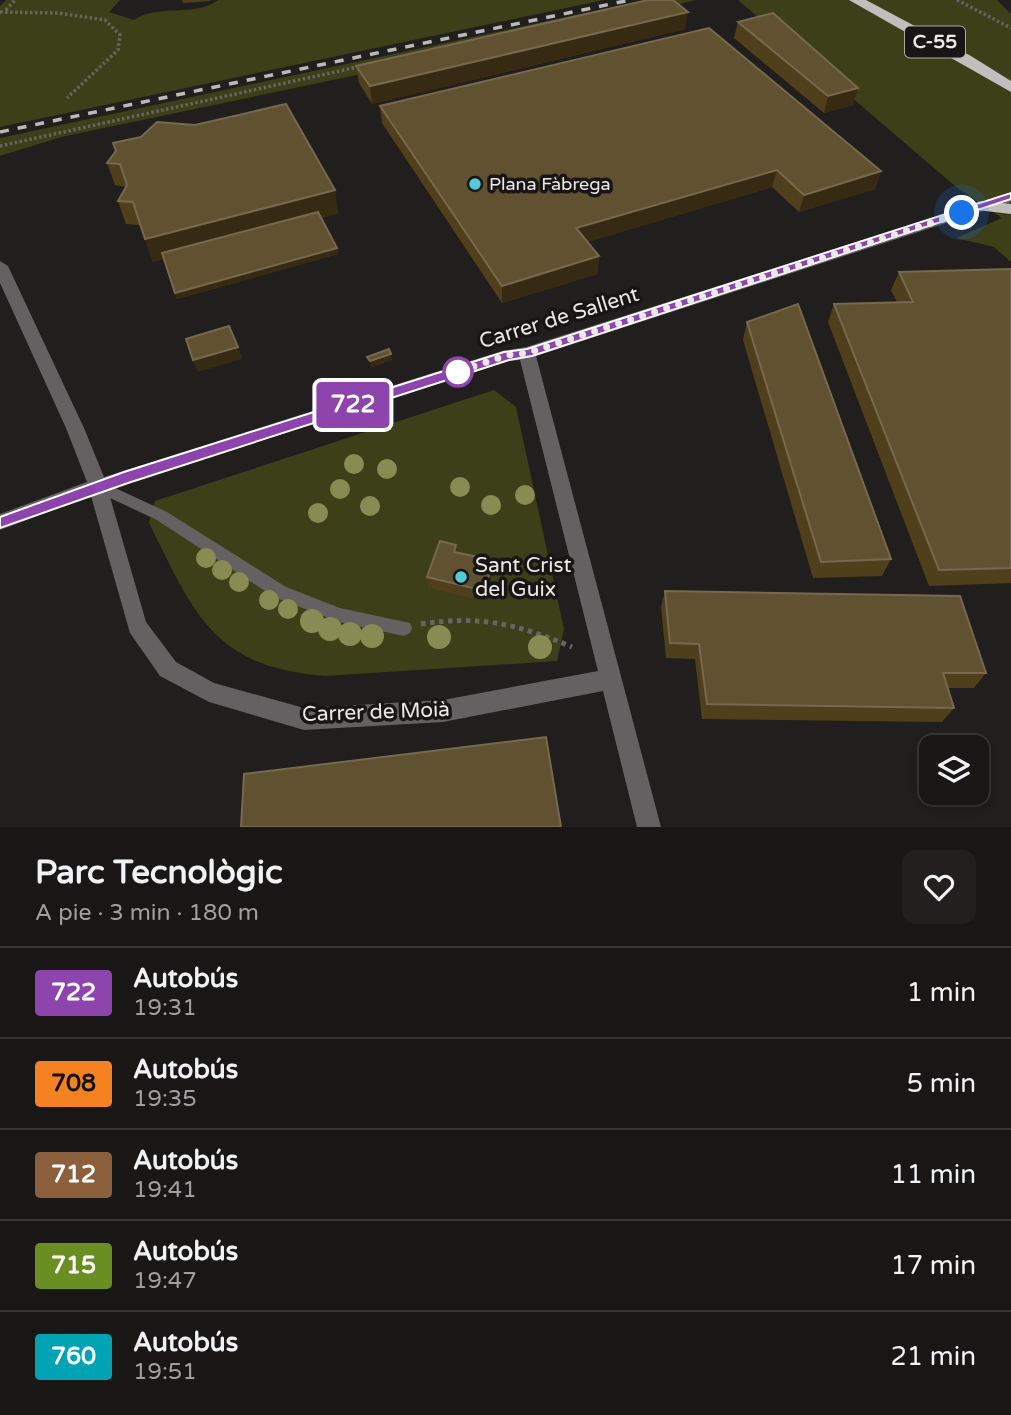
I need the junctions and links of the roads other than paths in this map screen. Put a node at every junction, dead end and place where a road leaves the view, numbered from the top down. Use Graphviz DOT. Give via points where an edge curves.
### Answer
graph roads {
  1 [pos="856,0"];
  2 [pos="883,0"];
  3 [pos="1011,71"];
  4 [pos="1011,88"];
  5 [pos="1011,197"];
  6 [pos="983,206"];
  7 [pos="1011,209"];
  8 [pos="0,266"];
  9 [pos="527,353"];
  10 [pos="98,486"];
  11 [pos="0,522"];
  12 [pos="404,628"];
  13 [pos="610,679"];
  14 [pos="649,827"];
  1 -- 4 [label="highway, C-55"];
  2 -- 3 [label="highway, C-55"];
  5 -- 6 [label="street, Carrer de Sallent"];
  6 -- 7 [label="highway"];
  6 -- 9 [label="street, Carrer de Sallent"];
  8 -- 10 [label="street, Carrer de Moià"];
  9 -- 10 [label="street, Carrer de Sallent" via="508,355"];
  9 -- 13 [label="street"];
  10 -- 11 [label="street, Carrer de Sallent"];
  10 -- 12 [label="lane" via="162,516 280,592 339,615"];
  10 -- 13 [label="street, Carrer de Moià" via="138,626 168,668 209,692 304,719 443,712"];
  13 -- 14 [label="street"];
}
